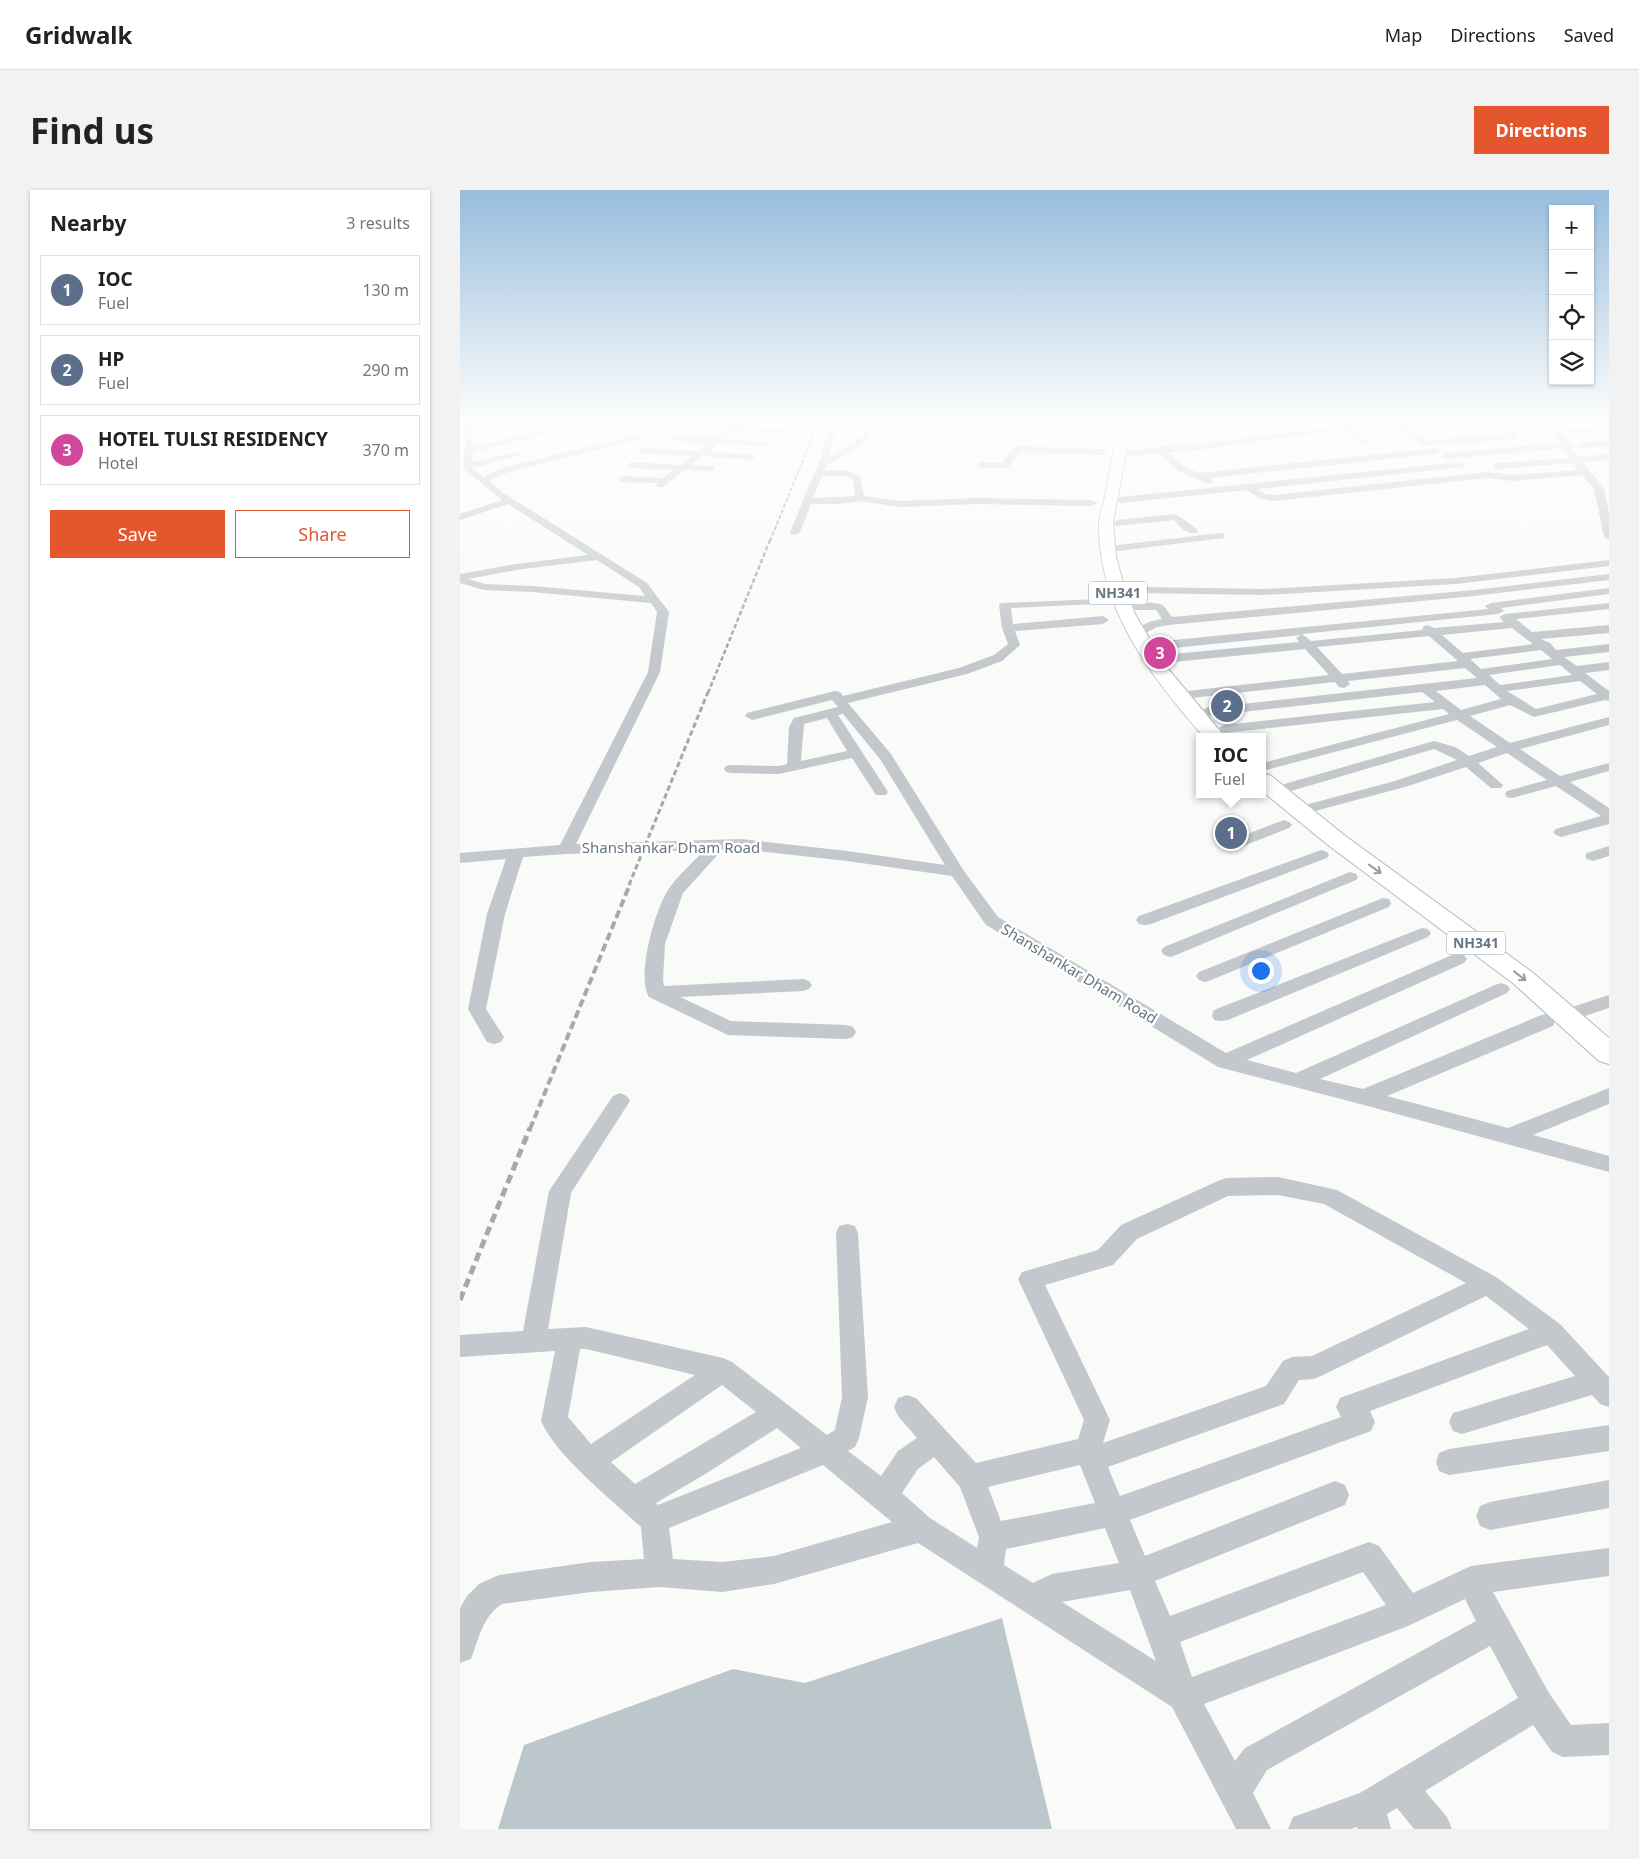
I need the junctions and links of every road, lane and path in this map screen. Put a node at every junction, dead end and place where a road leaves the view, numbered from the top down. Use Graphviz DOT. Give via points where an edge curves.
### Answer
graph roads {
  1 [pos="507,497"];
  2 [pos="808,497"];
  3 [pos="1113,497"];
  4 [pos="1144,497"];
  5 [pos="1601,497"];
  6 [pos="861,498"];
  7 [pos="511,500"];
  8 [pos="1120,500"];
  9 [pos="807,501"];
  10 [pos="1092,503"];
  11 [pos="1607,515"];
  12 [pos="460,517"];
  13 [pos="1111,525"];
  14 [pos="1158,530"];
  15 [pos="795,532"];
  16 [pos="1220,536"];
  17 [pos="1118,548"];
  18 [pos="599,557"];
  19 [pos="1609,563"];
  20 [pos="1609,577"];
  21 [pos="460,579"];
  22 [pos="1456,581"];
  23 [pos="1359,586"];
  24 [pos="1609,591"];
  25 [pos="1474,593"];
  26 [pos="1128,598"];
  27 [pos="654,600"];
  28 [pos="1096,601"];
  29 [pos="1376,602"];
  30 [pos="1607,608"];
  31 [pos="1276,611"];
  32 [pos="1503,615"];
  33 [pos="1103,620"];
  34 [pos="1418,620"];
  35 [pos="1169,621"];
  36 [pos="1400,622"];
  37 [pos="1008,628"];
  38 [pos="1609,629"];
  39 [pos="1144,630"];
  40 [pos="1296,632"];
  41 [pos="1433,634"];
  42 [pos="1532,636"];
  43 [pos="1308,644"];
  44 [pos="1609,648"];
  45 [pos="1555,654"];
  46 [pos="1156,655"];
  47 [pos="1464,660"];
  48 [pos="1609,666"];
  49 [pos="1579,673"];
  50 [pos="1338,678"];
  51 [pos="1488,681"];
  52 [pos="1425,688"];
  53 [pos="1192,694"];
  54 [pos="1356,696"];
  55 [pos="1608,696"];
  56 [pos="1512,700"];
  57 [pos="843,705"];
  58 [pos="1446,705"];
  59 [pos="1206,712"];
  60 [pos="1374,713"];
  61 [pos="830,714"];
  62 [pos="1459,715"];
  63 [pos="752,716"];
  64 [pos="1334,718"];
  65 [pos="1609,721"];
  66 [pos="1399,732"];
  67 [pos="1220,733"];
  68 [pos="1360,742"];
  69 [pos="1422,748"];
  70 [pos="1508,748"];
  71 [pos="856,753"];
  72 [pos="1466,761"];
  73 [pos="1374,764"];
  74 [pos="1266,766"];
  75 [pos="1609,767"];
  76 [pos="794,768"];
  77 [pos="731,769"];
  78 [pos="1558,782"];
  79 [pos="1266,784"];
  80 [pos="1496,785"];
  81 [pos="1406,788"];
  82 [pos="881,792"];
  83 [pos="1512,794"];
  84 [pos="1310,808"];
  85 [pos="1609,817"];
  86 [pos="1561,832"];
  87 [pos="718,845"];
  88 [pos="1232,845"];
  89 [pos="1326,845"];
  90 [pos="566,848"];
  91 [pos="1609,851"];
  92 [pos="516,853"];
  93 [pos="1593,856"];
  94 [pos="460,858"];
  95 [pos="958,872"];
  96 [pos="1350,878"];
  97 [pos="1383,902"];
  98 [pos="1145,920"];
  99 [pos="1422,933"];
  100 [pos="1170,951"];
  101 [pos="1458,959"];
  102 [pos="1205,976"];
  103 [pos="802,984"];
  104 [pos="1501,989"];
  105 [pos="656,993"];
  106 [pos="1609,1001"];
  107 [pos="1221,1015"];
  108 [pos="1556,1018"];
  109 [pos="846,1032"];
  110 [pos="494,1037"];
  111 [pos="1608,1052"];
  112 [pos="1224,1062"];
  113 [pos="1296,1081"];
  114 [pos="1609,1096"];
  115 [pos="1364,1097"];
  116 [pos="620,1101"];
  117 [pos="1510,1136"];
  118 [pos="1609,1164"];
  119 [pos="847,1233"];
  120 [pos="1488,1284"];
  121 [pos="1551,1332"];
  122 [pos="570,1339"];
  123 [pos="534,1341"];
  124 [pos="460,1346"];
  125 [pos="723,1370"];
  126 [pos="1603,1388"];
  127 [pos="907,1408"];
  128 [pos="777,1413"];
  129 [pos="1462,1422"];
  130 [pos="1609,1438"];
  131 [pos="936,1440"];
  132 [pos="825,1451"];
  133 [pos="1090,1455"];
  134 [pos="590,1461"];
  135 [pos="1449,1462"];
  136 [pos="971,1478"];
  137 [pos="1609,1494"];
  138 [pos="1335,1495"];
  139 [pos="884,1496"];
  140 [pos="633,1501"];
  141 [pos="1113,1513"];
  142 [pos="1490,1516"];
  143 [pos="654,1520"];
  144 [pos="920,1528"];
  145 [pos="993,1537"];
  146 [pos="1609,1562"];
  147 [pos="989,1572"];
  148 [pos="660,1573"];
  149 [pos="1137,1574"];
  150 [pos="1471,1581"];
  151 [pos="1031,1600"];
  152 [pos="1408,1611"];
  153 [pos="1495,1627"];
  154 [pos="1162,1634"];
  155 [pos="460,1648"];
  156 [pos="1183,1696"];
  157 [pos="1538,1704"];
  158 [pos="1609,1739"];
  159 [pos="1401,1787"];
  160 [pos="1235,1790"];
  161 [pos="1372,1818"];
  162 [pos="1254,1829"];
  163 [pos="1305,1829"];
  164 [pos="1436,1829"];
  1 -- 7 [label="street"];
  2 -- 9 [label="street"];
  3 -- 13 [label="highway, NH341"];
  4 -- 8 [label="street"];
  5 -- 11 [label="street"];
  6 -- 9 [label="street"];
  6 -- 10 [label="street" via="898,506 959,501"];
  7 -- 12 [label="street"];
  7 -- 18 [label="street"];
  9 -- 15 [label="street"];
  13 -- 14 [label="street" via="1176,516 1188,528"];
  13 -- 26 [label="highway, NH341" via="1111,571"];
  16 -- 17 [label="street"];
  18 -- 21 [label="street" via="525,566"];
  18 -- 27 [label="street" via="643,585"];
  19 -- 22 [label="street"];
  20 -- 25 [label="street"];
  21 -- 27 [label="street" via="484,587"];
  22 -- 23 [label="street"];
  22 -- 25 [label="street"];
  23 -- 26 [label="street" via="1265,592 1138,590 1133,585"];
  23 -- 29 [label="street"];
  24 -- 32 [label="street"];
  25 -- 29 [label="street"];
  25 -- 32 [label="street"];
  26 -- 35 [label="street" via="1159,607"];
  26 -- 46 [label="highway, NH341" via="1128,619"];
  27 -- 90 [label="street" via="663,612 654,672"];
  28 -- 37 [label="street" via="1004,605"];
  29 -- 31 [label="street"];
  29 -- 36 [label="street"];
  30 -- 32 [label="street"];
  31 -- 35 [label="street"];
  31 -- 40 [label="street"];
  32 -- 34 [label="street"];
  32 -- 41 [label="street"];
  32 -- 42 [label="street"];
  33 -- 37 [label="street"];
  34 -- 36 [label="street"];
  34 -- 41 [label="street"];
  35 -- 39 [label="street" via="1153,624"];
  36 -- 40 [label="street"];
  37 -- 57 [label="street" via="1014,646 998,658"];
  38 -- 42 [label="street"];
  40 -- 43 [label="street"];
  40 -- 46 [label="street"];
  41 -- 43 [label="street"];
  41 -- 47 [label="street"];
  42 -- 45 [label="street"];
  43 -- 46 [label="street"];
  43 -- 50 [label="street"];
  44 -- 45 [label="street"];
  45 -- 47 [label="street"];
  45 -- 49 [label="street"];
  45 -- 51 [label="street"];
  46 -- 67 [label="highway, NH341" via="1187,705"];
  47 -- 50 [label="street"];
  47 -- 51 [label="street"];
  48 -- 49 [label="street"];
  49 -- 51 [label="street"];
  49 -- 55 [label="street"];
  50 -- 53 [label="street"];
  50 -- 54 [label="street"];
  51 -- 52 [label="street"];
  51 -- 56 [label="street"];
  52 -- 54 [label="street"];
  52 -- 58 [label="street"];
  54 -- 59 [label="street"];
  54 -- 60 [label="street"];
  55 -- 56 [label="street" via="1534,714"];
  56 -- 62 [label="street"];
  57 -- 61 [label="street"];
  57 -- 63 [label="street" via="835,695"];
  57 -- 95 [label="street" via="886,757"];
  58 -- 60 [label="street"];
  58 -- 62 [label="street"];
  60 -- 64 [label="street"];
  60 -- 66 [label="street"];
  61 -- 71 [label="street"];
  61 -- 76 [label="street" via="799,721"];
  62 -- 66 [label="street"];
  62 -- 70 [label="street"];
  64 -- 67 [label="street"];
  64 -- 68 [label="street"];
  65 -- 70 [label="street"];
  66 -- 68 [label="street"];
  66 -- 69 [label="street"];
  68 -- 73 [label="street" via="1364,756"];
  68 -- 74 [label="street"];
  69 -- 72 [label="street" via="1438,745"];
  69 -- 73 [label="street"];
  70 -- 72 [label="street"];
  70 -- 78 [label="street"];
  71 -- 76 [label="street"];
  71 -- 82 [label="street"];
  72 -- 80 [label="street"];
  72 -- 81 [label="street"];
  73 -- 81 [label="street"];
  73 -- 88 [label="street" via="1285,808"];
  75 -- 78 [label="street"];
  76 -- 77 [label="street"];
  78 -- 83 [label="street"];
  78 -- 85 [label="street"];
  79 -- 89 [label="highway, NH341"];
  81 -- 84 [label="street"];
  85 -- 86 [label="street"];
  87 -- 90 [label="street, Shanshankar Dham Road"];
  87 -- 95 [label="street, Shanshankar Dham Road" via="741,844"];
  87 -- 105 [label="street" via="675,892 656,944"];
  89 -- 98 [label="street"];
  89 -- 108 [label="highway, NH341, one-way" via="1445,919 1523,978"];
  90 -- 92 [label="street, Shanshankar Dham Road"];
  91 -- 93 [label="street"];
  92 -- 94 [label="street, Shanshankar Dham Road"];
  92 -- 110 [label="street" via="496,914 476,1009"];
  95 -- 112 [label="street, Shanshankar Dham Road" via="992,921"];
  96 -- 100 [label="street"];
  97 -- 102 [label="street"];
  99 -- 107 [label="street"];
  101 -- 112 [label="street"];
  103 -- 105 [label="street"];
  104 -- 113 [label="street"];
  105 -- 109 [label="street" via="728,1028"];
  106 -- 108 [label="street"];
  108 -- 111 [label="highway, NH341"];
  108 -- 115 [label="street"];
  112 -- 113 [label="street, Shanshankar Dham Road"];
  113 -- 115 [label="street, Shanshankar Dham Road"];
  114 -- 117 [label="street"];
  115 -- 117 [label="street, Shanshankar Dham Road"];
  116 -- 123 [label="street" via="560,1191"];
  117 -- 118 [label="street, Shanshankar Dham Road"];
  119 -- 132 [label="street" via="855,1397 846,1438"];
  120 -- 121 [label="street"];
  120 -- 133 [label="street" via="1314,1367 1292,1369 1275,1395"];
  120 -- 133 [label="street" via="1329,1196 1278,1186 1226,1187 1128,1232 1105,1258 1030,1279 1098,1420"];
  121 -- 126 [label="street"];
  121 -- 141 [label="street" via="1349,1407 1362,1422"];
  122 -- 123 [label="street"];
  122 -- 125 [label="street" via="586,1338"];
  122 -- 134 [label="street" via="554,1421"];
  123 -- 124 [label="street"];
  125 -- 128 [label="street"];
  125 -- 134 [label="street"];
  126 -- 129 [label="street"];
  127 -- 131 [label="street"];
  128 -- 132 [label="street"];
  128 -- 140 [label="street"];
  130 -- 135 [label="street"];
  131 -- 136 [label="street"];
  131 -- 139 [label="street" via="908,1460"];
  132 -- 139 [label="street"];
  132 -- 143 [label="street"];
  133 -- 136 [label="street"];
  133 -- 141 [label="street"];
  134 -- 140 [label="street"];
  136 -- 145 [label="street"];
  137 -- 142 [label="street"];
  138 -- 149 [label="street"];
  139 -- 144 [label="street"];
  140 -- 143 [label="street"];
  141 -- 145 [label="street"];
  141 -- 149 [label="street"];
  143 -- 148 [label="street"];
  144 -- 147 [label="street"];
  144 -- 148 [label="street" via="774,1570 722,1577"];
  145 -- 147 [label="street"];
  146 -- 150 [label="street"];
  147 -- 151 [label="street"];
  148 -- 155 [label="street" via="591,1577 488,1594 477,1604"];
  149 -- 151 [label="street" via="1052,1588"];
  149 -- 154 [label="street"];
  150 -- 152 [label="street"];
  150 -- 153 [label="street"];
  151 -- 156 [label="street"];
  152 -- 154 [label="street" via="1369,1556"];
  152 -- 156 [label="street"];
  153 -- 157 [label="street"];
  153 -- 160 [label="street" via="1256,1759"];
  154 -- 156 [label="street"];
  156 -- 160 [label="street"];
  157 -- 158 [label="street" via="1563,1741"];
  157 -- 159 [label="street"];
  159 -- 161 [label="street"];
  159 -- 164 [label="street"];
  160 -- 162 [label="street"];
  161 -- 163 [label="street"];
}
